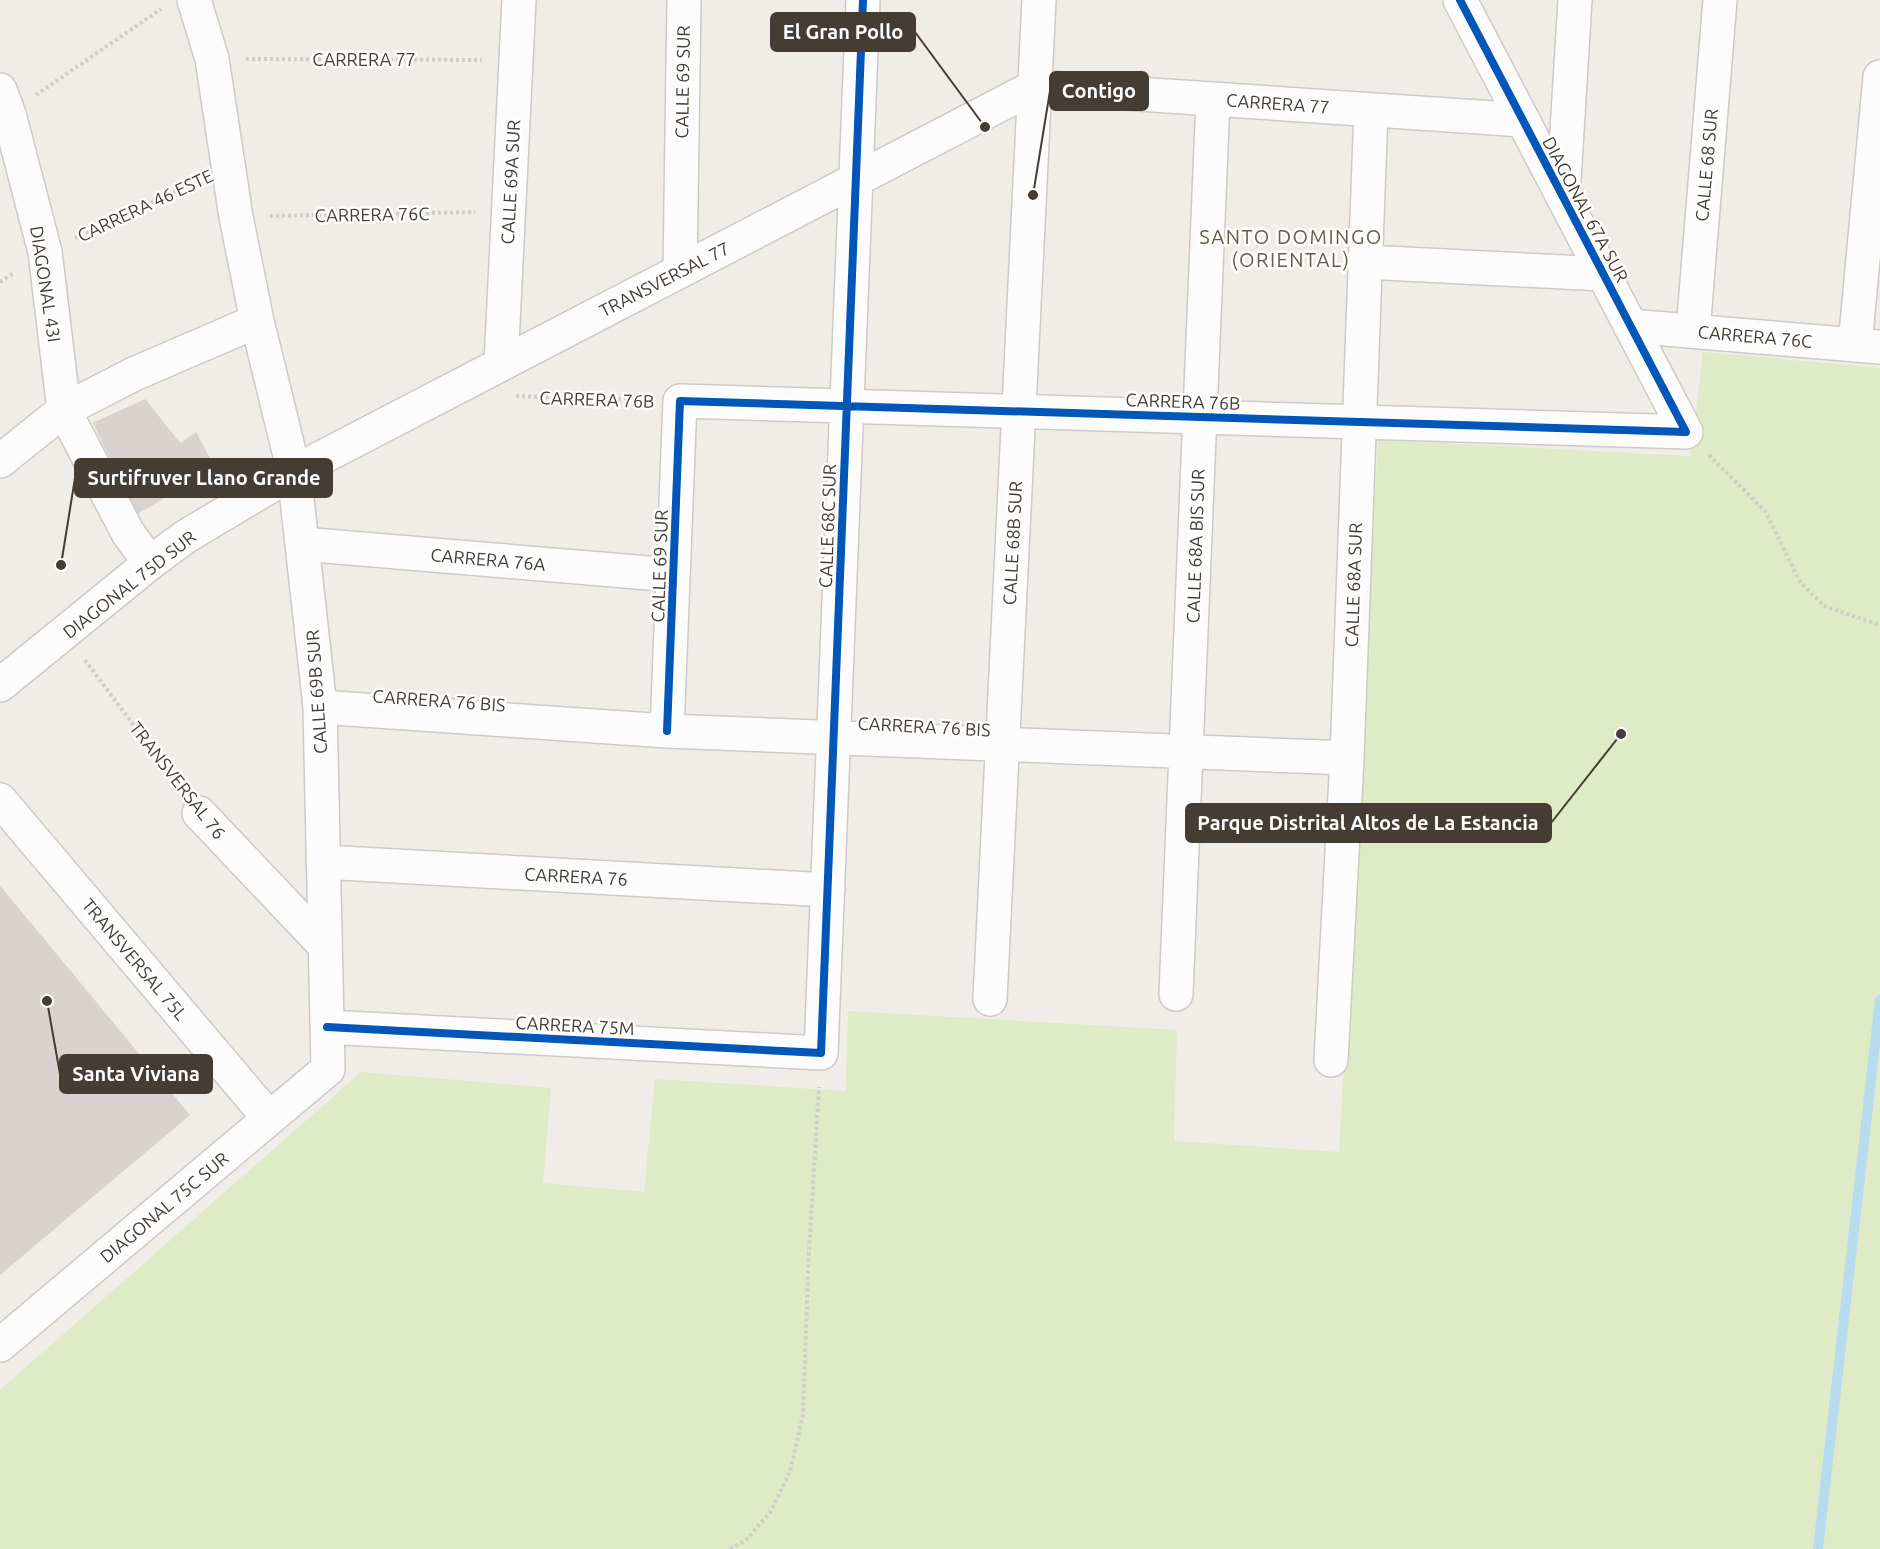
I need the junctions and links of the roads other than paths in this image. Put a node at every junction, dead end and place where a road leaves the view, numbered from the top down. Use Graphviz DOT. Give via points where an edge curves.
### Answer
graph roads {
  1 [pos="519,0"];
  2 [pos="684,0"];
  3 [pos="863,0"];
  4 [pos="1039,0"];
  5 [pos="1460,0"];
  6 [pos="1575,0"];
  7 [pos="1720,0"];
  8 [pos="179,3"];
  9 [pos="1880,77"];
  10 [pos="1034,87"];
  11 [pos="1213,99"];
  12 [pos="4,102"];
  13 [pos="1371,110"];
  14 [pos="1523,120"];
  15 [pos="856,180"];
  16 [pos="1563,197"];
  17 [pos="1365,262"];
  18 [pos="680,271"];
  19 [pos="1603,274"];
  20 [pos="257,321"];
  21 [pos="1630,326"];
  22 [pos="1693,331"];
  23 [pos="1868,346"];
  24 [pos="501,364"];
  25 [pos="680,401"];
  26 [pos="847,406"];
  27 [pos="64,410"];
  28 [pos="1018,411"];
  29 [pos="1200,417"];
  30 [pos="1359,422"];
  31 [pos="1686,432"];
  32 [pos="0,460"];
  33 [pos="294,472"];
  34 [pos="302,544"];
  35 [pos="150,563"];
  36 [pos="674,575"];
  37 [pos="0,685"];
  38 [pos="320,707"];
  39 [pos="667,731"];
  40 [pos="834,737"];
  41 [pos="1002,744"];
  42 [pos="1186,752"];
  43 [pos="1347,758"];
  44 [pos="0,800"];
  45 [pos="199,813"];
  46 [pos="323,862"];
  47 [pos="828,890"];
  48 [pos="325,946"];
  49 [pos="1176,994"];
  50 [pos="990,999"];
  51 [pos="327,1027"];
  52 [pos="821,1053"];
  53 [pos="1330,1060"];
  54 [pos="328,1069"];
  55 [pos="269,1118"];
  56 [pos="0,1345"];
  1 -- 24 [label="street, CALLE 69A SUR"];
  2 -- 18 [label="street, CALLE 69 SUR"];
  3 -- 15 [label="street, CALLE 68C SUR"];
  4 -- 10 [label="street"];
  5 -- 14 [label="street, DIAGONAL 67A SUR"];
  6 -- 16 [label="street"];
  7 -- 22 [label="street, CALLE 68 SUR"];
  8 -- 20 [label="street, CALLE 69B SUR" via="212,59 236,217"];
  9 -- 23 [label="street"];
  10 -- 11 [label="street, CARRERA 77"];
  10 -- 15 [label="street, TRANSVERSAL 77"];
  10 -- 28 [label="street, CALLE 68B SUR"];
  11 -- 13 [label="street, CARRERA 77"];
  11 -- 29 [label="street, CALLE 68A BIS SUR"];
  12 -- 27 [label="street, DIAGONAL 43I" via="45,252"];
  13 -- 14 [label="street, CARRERA 77"];
  13 -- 17 [label="street, CALLE 68A SUR"];
  14 -- 16 [label="street, DIAGONAL 67A SUR"];
  15 -- 18 [label="street, TRANSVERSAL 77"];
  15 -- 26 [label="street, CALLE 68C SUR"];
  16 -- 19 [label="street, DIAGONAL 67A SUR"];
  17 -- 19 [label="street"];
  17 -- 30 [label="street, CALLE 68A SUR"];
  18 -- 24 [label="street, TRANSVERSAL 77"];
  19 -- 21 [label="street, DIAGONAL 67A SUR"];
  20 -- 27 [label="street" via="134,374"];
  20 -- 33 [label="street, CALLE 69B SUR"];
  21 -- 22 [label="street, CARRERA 76C"];
  21 -- 31 [label="street, DIAGONAL 67A SUR"];
  22 -- 23 [label="street, CARRERA 76C"];
  24 -- 33 [label="street, TRANSVERSAL 77"];
  25 -- 26 [label="street, CARRERA 76B"];
  25 -- 36 [label="street, CALLE 69 SUR"];
  26 -- 28 [label="street, CARRERA 76B"];
  26 -- 40 [label="street, CALLE 68C SUR"];
  27 -- 32 [label="street"];
  27 -- 35 [label="street" via="128,533"];
  28 -- 29 [label="street, CARRERA 76B"];
  28 -- 41 [label="street, CALLE 68B SUR"];
  29 -- 30 [label="street, CARRERA 76B"];
  29 -- 42 [label="street, CALLE 68A BIS SUR"];
  30 -- 31 [label="street, CARRERA 76B"];
  30 -- 43 [label="street, CALLE 68A SUR"];
  33 -- 34 [label="street, CALLE 69B SUR"];
  33 -- 35 [label="street, DIAGONAL 75D SUR" via="185,537"];
  34 -- 36 [label="street, CARRERA 76A"];
  34 -- 38 [label="street, CALLE 69B SUR"];
  35 -- 37 [label="street, DIAGONAL 75D SUR"];
  36 -- 39 [label="street, CALLE 69 SUR"];
  38 -- 39 [label="street, CARRERA 76 BIS"];
  38 -- 46 [label="street, CALLE 69B SUR"];
  39 -- 40 [label="street, CARRERA 76 BIS"];
  40 -- 41 [label="street, CARRERA 76 BIS"];
  40 -- 47 [label="street, CALLE 68C SUR"];
  41 -- 42 [label="street, CARRERA 76 BIS"];
  41 -- 50 [label="street, CALLE 68B SUR"];
  42 -- 43 [label="street, CARRERA 76 BIS"];
  42 -- 49 [label="street, CALLE 68A BIS SUR"];
  43 -- 53 [label="street, CALLE 68A SUR"];
  44 -- 55 [label="street, TRANSVERSAL 75L"];
  45 -- 48 [label="street, TRANSVERSAL 76"];
  46 -- 47 [label="street, CARRERA 76"];
  46 -- 48 [label="street, CALLE 69B SUR"];
  47 -- 52 [label="street, CALLE 68C SUR"];
  48 -- 51 [label="street, CALLE 69B SUR"];
  51 -- 52 [label="street, CARRERA 75M"];
  51 -- 54 [label="street, CALLE 69B SUR"];
  54 -- 55 [label="street, DIAGONAL 75C SUR"];
  55 -- 56 [label="street, DIAGONAL 75C SUR"];
}
